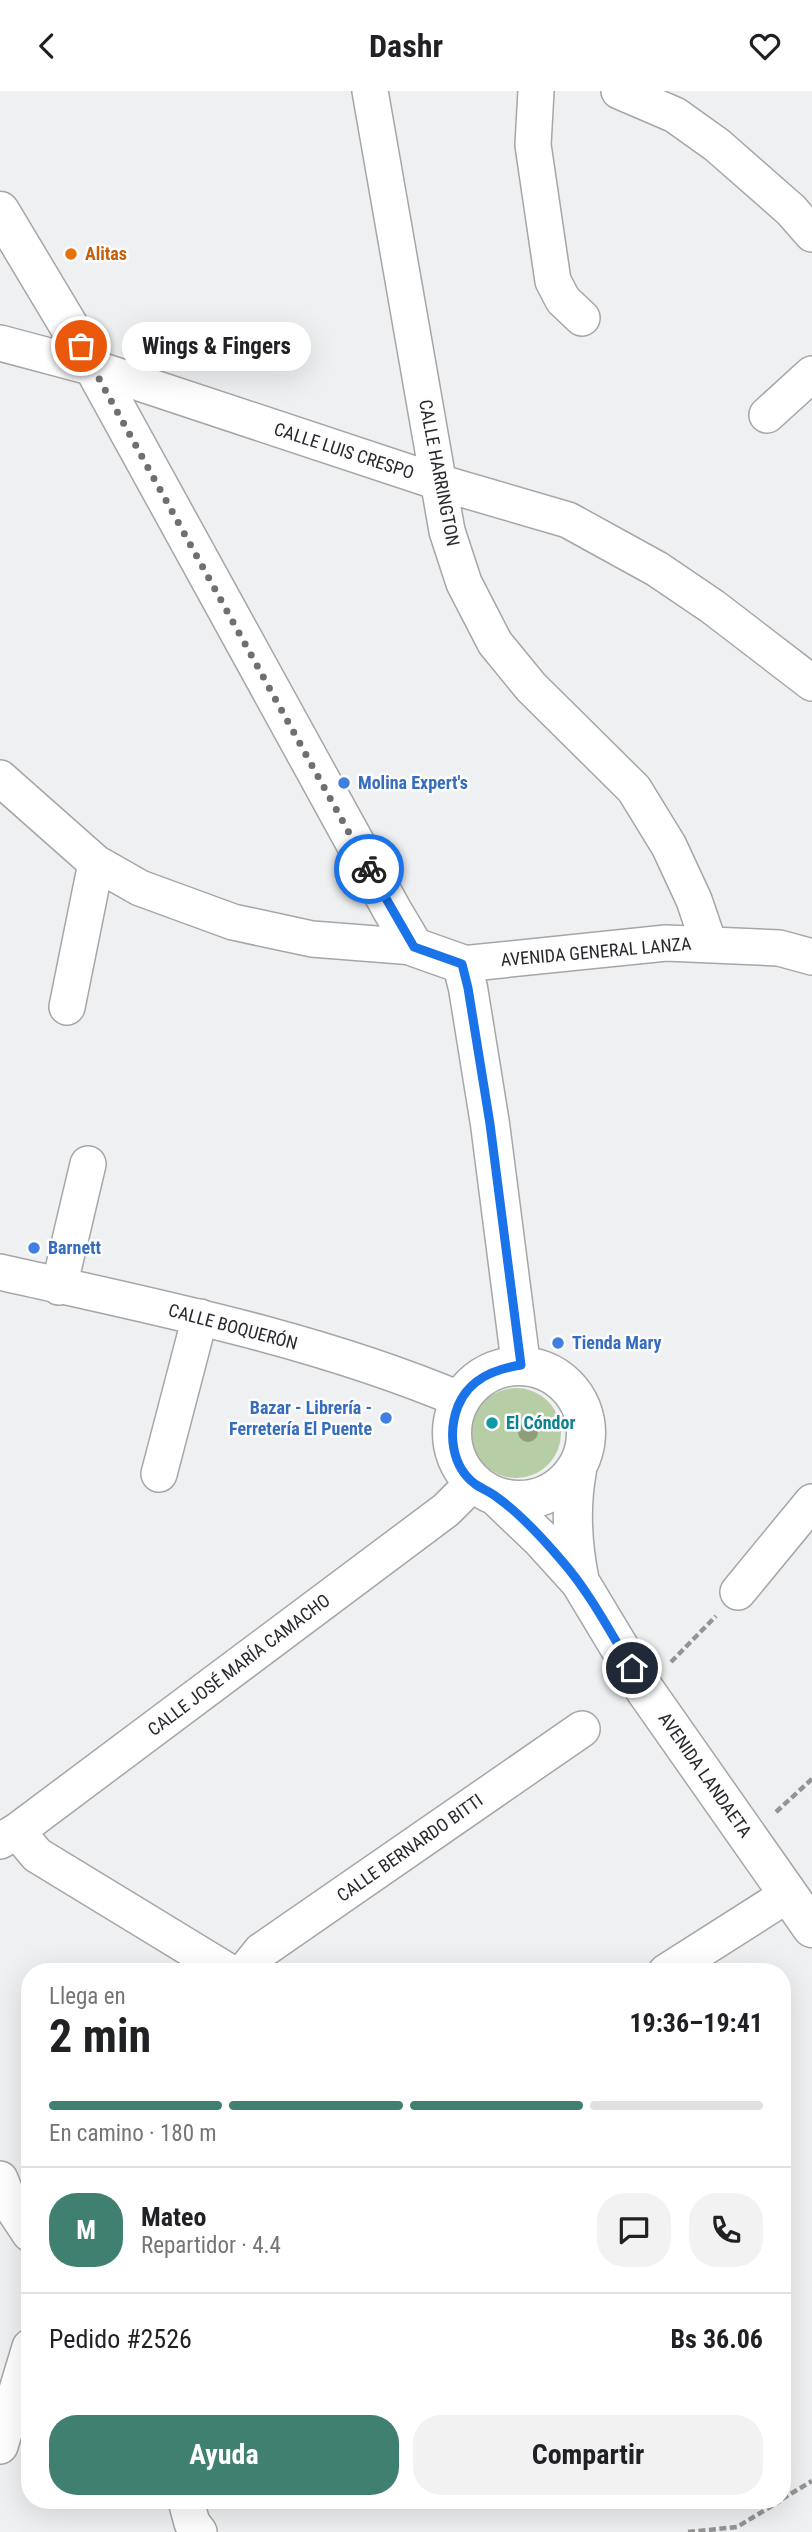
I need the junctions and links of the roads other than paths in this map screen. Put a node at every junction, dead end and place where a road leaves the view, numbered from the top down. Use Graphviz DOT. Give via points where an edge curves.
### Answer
graph roads {
  1 [pos="370,91"];
  2 [pos="619,91"];
  3 [pos="536,92"];
  4 [pos="0,211"];
  5 [pos="812,234"];
  6 [pos="582,318"];
  7 [pos="0,343"];
  8 [pos="94,368"];
  9 [pos="812,374"];
  10 [pos="767,415"];
  11 [pos="438,482"];
  12 [pos="812,683"];
  13 [pos="0,778"];
  14 [pos="96,863"];
  15 [pos="709,944"];
  16 [pos="414,947"];
  17 [pos="812,957"];
  18 [pos="462,964"];
  19 [pos="67,1007"];
  20 [pos="88,1164"];
  21 [pos="0,1272"];
  22 [pos="59,1287"];
  23 [pos="200,1317"];
  24 [pos="521,1365"];
  25 [pos="461,1400"];
  26 [pos="577,1469"];
  27 [pos="159,1474"];
  28 [pos="486,1490"];
  29 [pos="812,1502"];
  30 [pos="580,1583"];
  31 [pos="738,1592"];
  32 [pos="582,1729"];
  33 [pos="9,1836"];
  34 [pos="787,1895"];
  35 [pos="812,1929"];
  36 [pos="214,1963"];
  37 [pos="251,1963"];
  38 [pos="680,1963"];
  39 [pos="3,2198"];
  40 [pos="21,2222"];
  41 [pos="21,2377"];
  42 [pos="0,2446"];
  1 -- 11 [label="street, CALLE HARRINGTON"];
  2 -- 5 [label="street" via="675,115 717,145"];
  3 -- 6 [label="street" via="533,145 553,281 563,300"];
  4 -- 8 [label="main road"];
  7 -- 8 [label="street, CALLE LUIS CRESPO"];
  8 -- 11 [label="street, CALLE LUIS CRESPO"];
  8 -- 16 [label="main road"];
  9 -- 10 [label="street"];
  11 -- 12 [label="street, CALLE LUIS CRESPO" via="568,520 657,569"];
  11 -- 15 [label="street, CALLE HARRINGTON" via="464,583 495,643 531,687 634,789 669,846"];
  13 -- 14 [label="street"];
  14 -- 16 [label="street" via="140,888 233,922 313,939"];
  14 -- 19 [label="street"];
  15 -- 17 [label="street, AVENIDA GENERAL LANZA" via="779,948"];
  15 -- 18 [label="street, AVENIDA GENERAL LANZA" via="653,944"];
  16 -- 18 [label="main road"];
  18 -- 24 [label="main road" via="490,1124"];
  20 -- 22 [label="street"];
  21 -- 22 [label="street, CALLE BOQUERÓN"];
  22 -- 23 [label="street, CALLE BOQUERÓN"];
  23 -- 25 [label="street, CALLE BOQUERÓN" via="353,1359"];
  23 -- 27 [label="street"];
  24 -- 25 [label="main road" via="497,1369 476,1381"];
  24 -- 26 [label="main road" via="549,1371 571,1389 584,1414 587,1443"];
  25 -- 28 [label="main road" via="453,1421 452,1443 459,1464"];
  26 -- 28 [label="main road" via="556,1491 527,1501"];
  26 -- 30 [label="main road, AVENIDA LANDAETA" via="572,1526"];
  28 -- 30 [label="main road, AVENIDA LANDAETA" via="541,1539"];
  28 -- 33 [label="street, CALLE JOSÉ MARÍA CAMACHO" via="446,1510"];
  29 -- 31 [label="street"];
  30 -- 34 [label="main road, AVENIDA LANDAETA" via="645,1690"];
  32 -- 37 [label="street, CALLE BERNARDO BITTI" via="261,1951"];
  33 -- 36 [label="street"];
  34 -- 35 [label="main road, AVENIDA LANDAETA"];
  34 -- 38 [label="street"];
  39 -- 40 [label="street"];
  41 -- 42 [label="street"];
}
